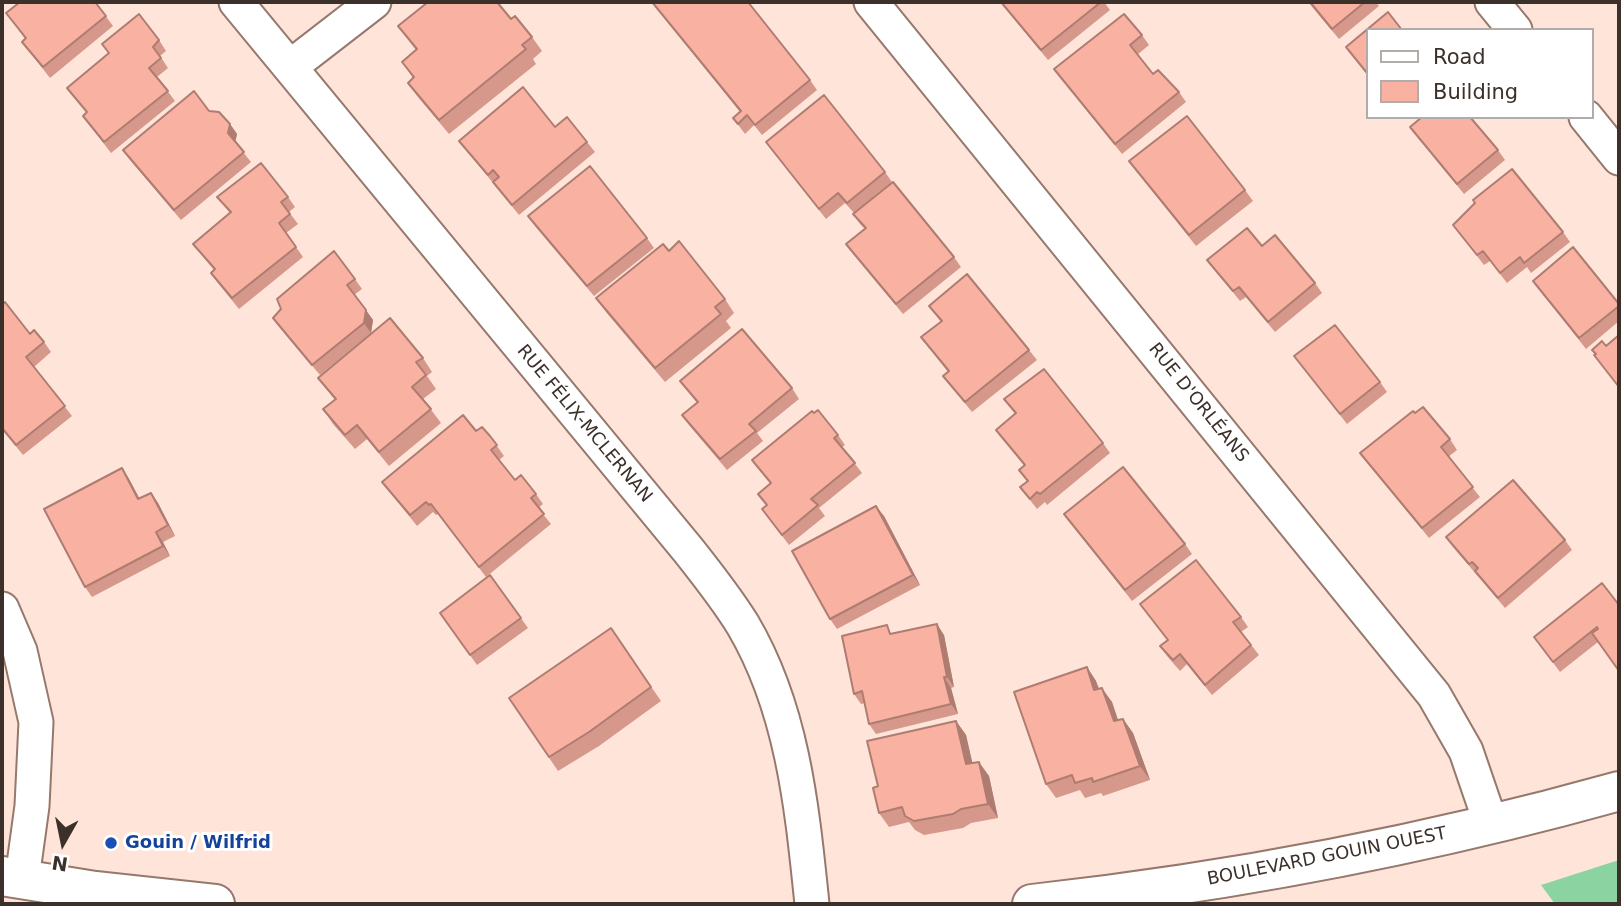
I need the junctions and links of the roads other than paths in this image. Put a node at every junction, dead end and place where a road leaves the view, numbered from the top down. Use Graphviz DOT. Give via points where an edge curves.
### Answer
graph roads {
  1 [pos="236,2"];
  2 [pos="374,2"];
  3 [pos="871,2"];
  4 [pos="1492,2"];
  5 [pos="1513,28"];
  6 [pos="290,67"];
  7 [pos="1588,119"];
  8 [pos="1619,158"];
  9 [pos="2,609"];
  10 [pos="1619,791"];
  11 [pos="1492,824"];
  12 [pos="12,878"];
  13 [pos="215,904"];
  14 [pos="812,904"];
  15 [pos="1032,904"];
  1 -- 6 [label="street, RUE FÉLIX-MCLERNAN"];
  2 -- 6 [label="street"];
  3 -- 11 [label="street, RUE D'ORLÉANS" via="1428,686 1466,751"];
  4 -- 5 [label="street"];
  6 -- 14 [label="street, RUE FÉLIX-MCLERNAN" via="689,551 743,625 764,667 788,736"];
  7 -- 8 [label="street"];
  9 -- 12 [label="street" via="20,651 36,722 32,806"];
  10 -- 11 [label="main road, BOULEVARD GOUIN OUEST"];
  11 -- 15 [label="main road, BOULEVARD GOUIN OUEST" via="1307,864"];
  12 -- 13 [label="main road"];
}
